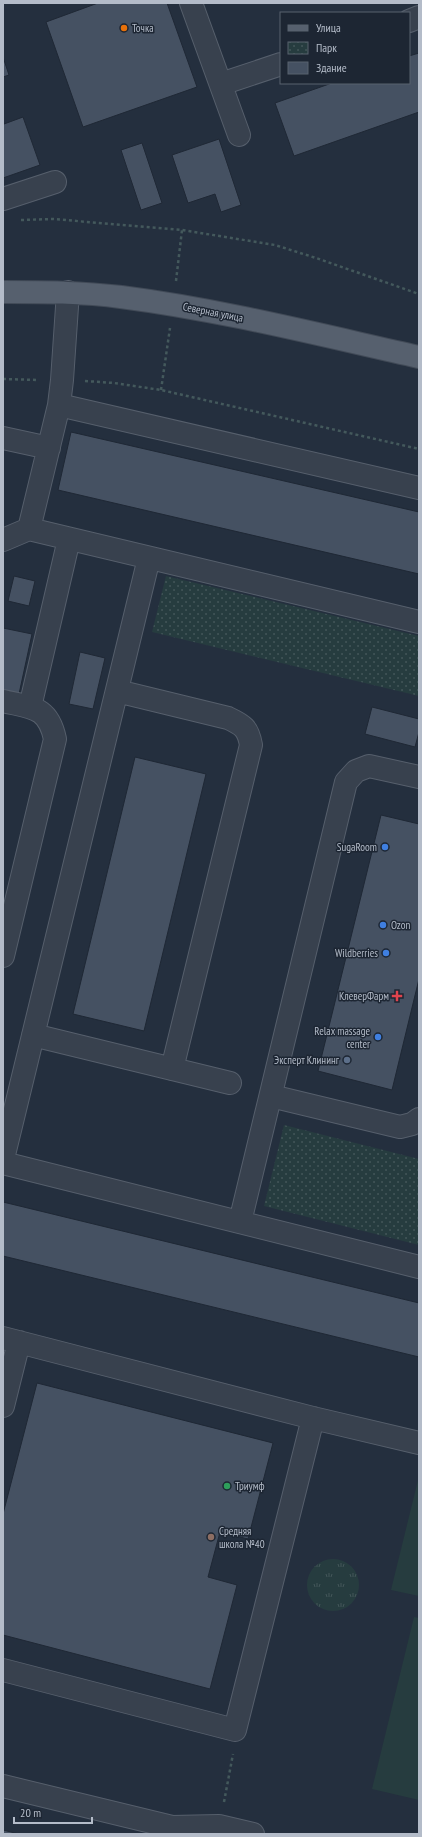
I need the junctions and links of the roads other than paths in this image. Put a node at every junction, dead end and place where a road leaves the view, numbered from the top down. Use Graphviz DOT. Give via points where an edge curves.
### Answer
graph roads {
  1 [pos="191,3"];
  2 [pos="280,64"];
  3 [pos="221,84"];
  4 [pos="239,135"];
  5 [pos="55,182"];
  6 [pos="3,199"];
  7 [pos="3,292"];
  8 [pos="68,292"];
  9 [pos="419,357"];
  10 [pos="59,405"];
  11 [pos="3,438"];
  12 [pos="49,448"];
  13 [pos="419,488"];
  14 [pos="29,529"];
  15 [pos="69,539"];
  16 [pos="3,540"];
  17 [pos="149,558"];
  18 [pos="419,622"];
  19 [pos="117,691"];
  20 [pos="3,701"];
  21 [pos="30,707"];
  22 [pos="419,777"];
  23 [pos="3,956"];
  24 [pos="33,1035"];
  25 [pos="172,1069"];
  26 [pos="230,1083"];
  27 [pos="271,1096"];
  28 [pos="419,1119"];
  29 [pos="3,1159"];
  30 [pos="3,1163"];
  31 [pos="240,1222"];
  32 [pos="419,1267"];
  33 [pos="11,1340"];
  34 [pos="3,1406"];
  35 [pos="314,1418"];
  36 [pos="419,1443"];
  37 [pos="3,1670"];
  38 [pos="3,1786"];
  39 [pos="253,1834"];
  1 -- 3 [label="lane"];
  2 -- 3 [label="lane"];
  3 -- 4 [label="lane"];
  5 -- 6 [label="lane"];
  7 -- 8 [label="main road, Северная улица"];
  8 -- 9 [label="main road, Северная улица" via="121,297 218,312"];
  8 -- 10 [label="lane"];
  10 -- 12 [label="lane"];
  10 -- 13 [label="lane"];
  11 -- 12 [label="lane"];
  12 -- 14 [label="lane"];
  14 -- 15 [label="lane"];
  14 -- 16 [label="lane"];
  15 -- 17 [label="lane"];
  15 -- 21 [label="lane"];
  17 -- 18 [label="lane"];
  17 -- 19 [label="lane"];
  19 -- 24 [label="lane"];
  19 -- 25 [label="lane" via="228,718 241,724 249,734 251,745"];
  20 -- 21 [label="lane"];
  21 -- 23 [label="lane" via="43,713 52,724 55,739"];
  22 -- 27 [label="lane" via="369,766 356,771 346,782"];
  24 -- 25 [label="lane"];
  24 -- 29 [label="lane"];
  25 -- 26 [label="lane"];
  27 -- 28 [label="lane" via="400,1127"];
  27 -- 31 [label="lane"];
  30 -- 31 [label="lane"];
  31 -- 32 [label="lane"];
  33 -- 34 [label="lane"];
  33 -- 35 [label="lane"];
  35 -- 36 [label="lane"];
  35 -- 37 [label="lane" via="235,1730"];
  38 -- 39 [label="lane" via="172,1827 219,1826"];
}
